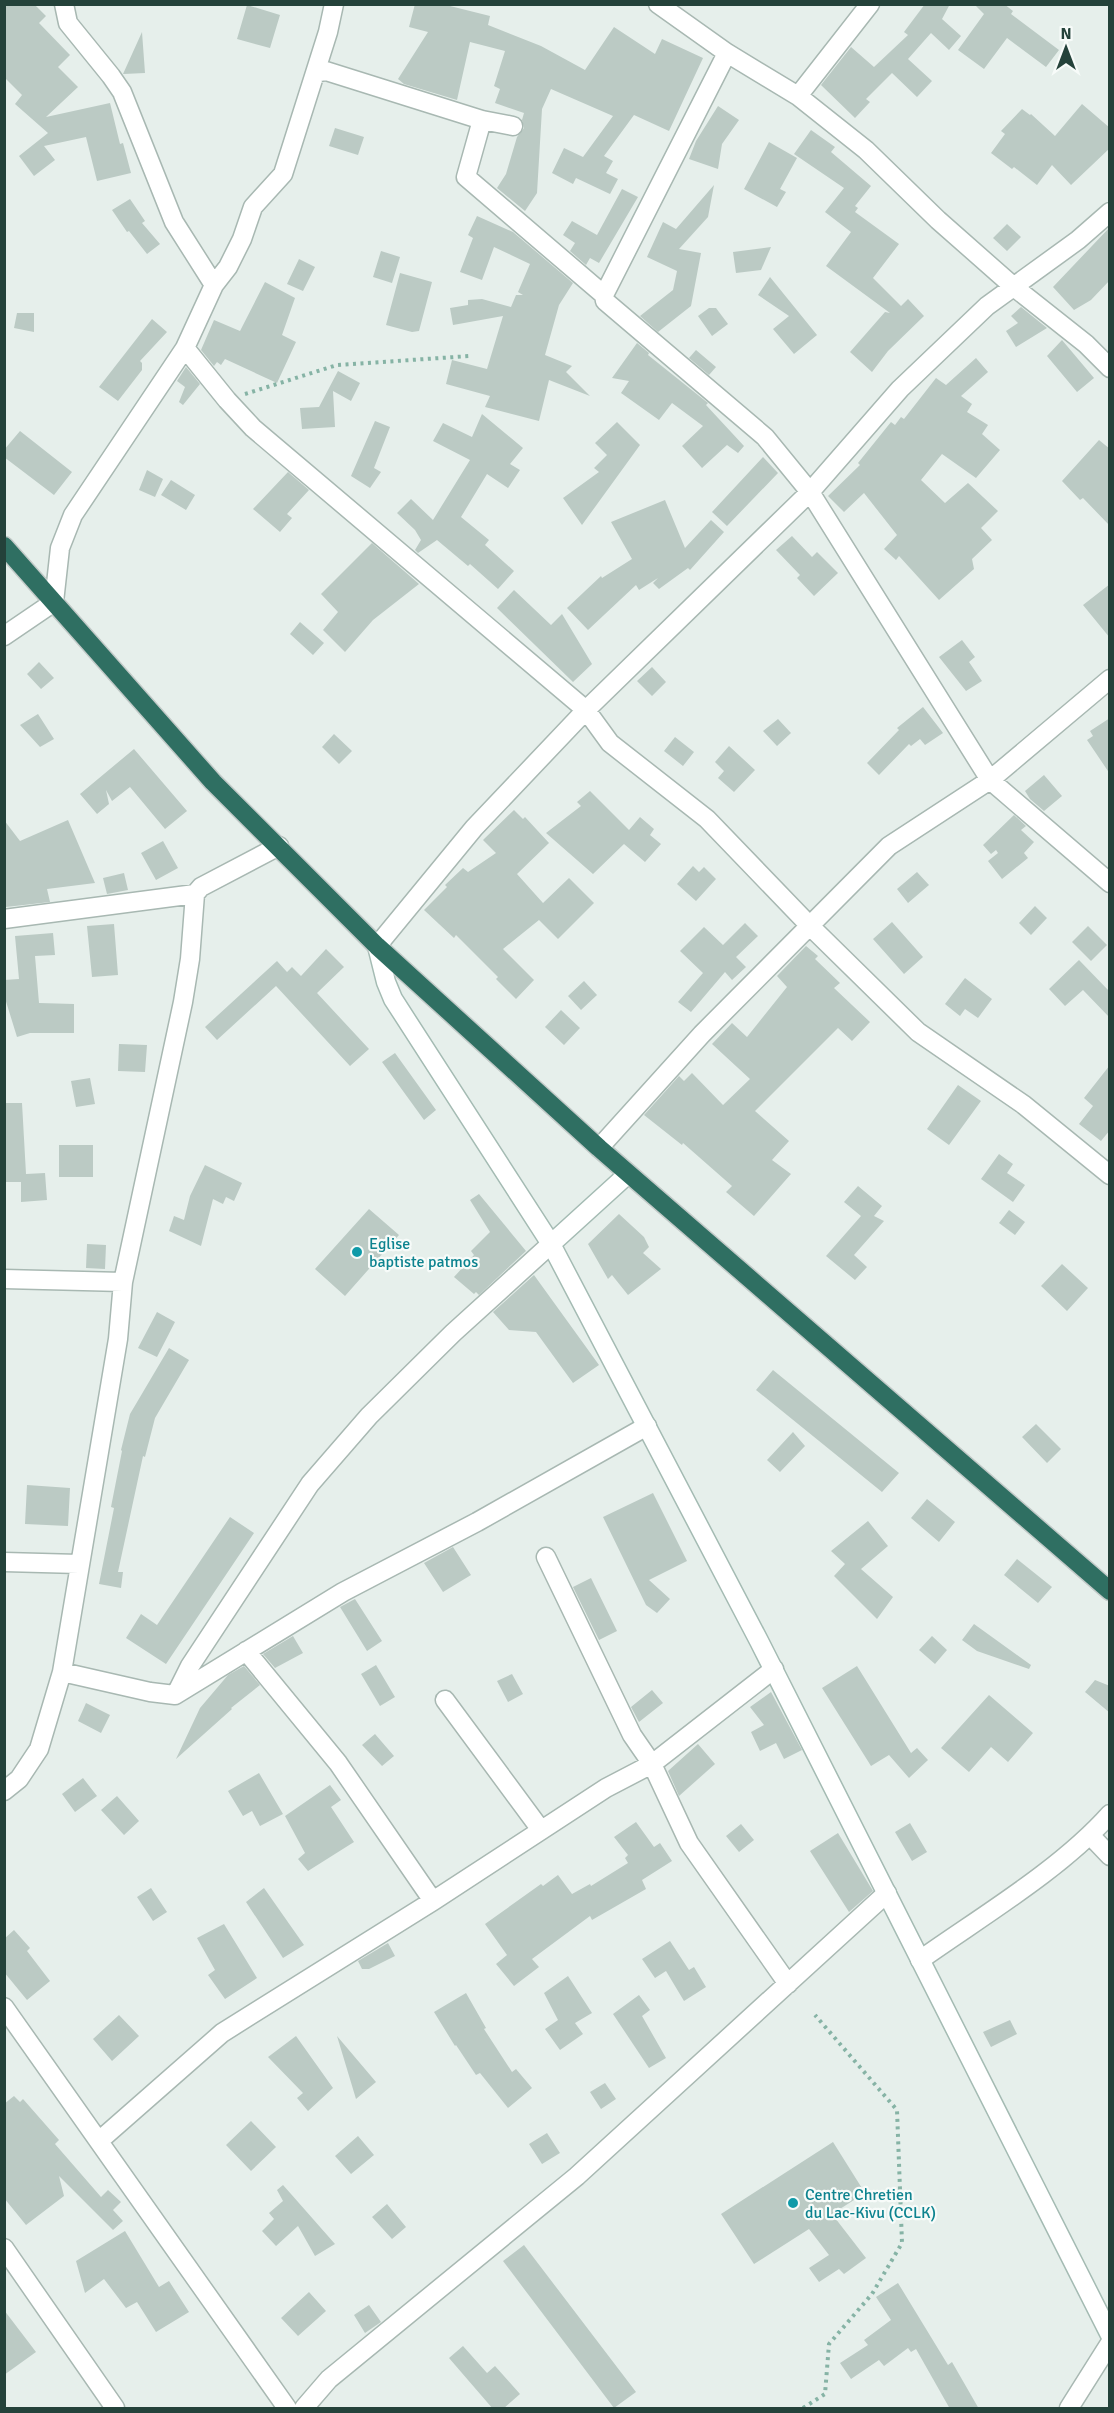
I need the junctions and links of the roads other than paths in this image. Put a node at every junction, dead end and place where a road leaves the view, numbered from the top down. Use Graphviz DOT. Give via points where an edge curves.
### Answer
graph roads {
  1 [pos="64,4"];
  2 [pos="334,4"];
  3 [pos="658,4"];
  4 [pos="870,4"];
  5 [pos="727,53"];
  6 [pos="315,73"];
  7 [pos="798,96"];
  8 [pos="482,120"];
  9 [pos="513,126"];
  10 [pos="1110,212"];
  11 [pos="214,285"];
  12 [pos="1014,287"];
  13 [pos="604,295"];
  14 [pos="185,348"];
  15 [pos="1110,368"];
  16 [pos="810,492"];
  17 [pos="4,546"];
  18 [pos="54,602"];
  19 [pos="4,636"];
  20 [pos="1110,679"];
  21 [pos="586,711"];
  22 [pos="990,780"];
  23 [pos="279,846"];
  24 [pos="1110,884"];
  25 [pos="195,894"];
  26 [pos="4,919"];
  27 [pos="810,926"];
  28 [pos="377,946"];
  29 [pos="599,1148"];
  30 [pos="628,1174"];
  31 [pos="1110,1175"];
  32 [pos="550,1244"];
  33 [pos="4,1279"];
  34 [pos="123,1282"];
  35 [pos="647,1426"];
  36 [pos="546,1557"];
  37 [pos="4,1562"];
  38 [pos="79,1564"];
  39 [pos="1110,1591"];
  40 [pos="246,1651"];
  41 [pos="774,1669"];
  42 [pos="62,1672"];
  43 [pos="175,1695"];
  44 [pos="445,1700"];
  45 [pos="652,1764"];
  46 [pos="4,1791"];
  47 [pos="1110,1814"];
  48 [pos="541,1830"];
  49 [pos="1090,1835"];
  50 [pos="1110,1856"];
  51 [pos="887,1893"];
  52 [pos="433,1901"];
  53 [pos="920,1960"];
  54 [pos="788,1984"];
  55 [pos="4,2007"];
  56 [pos="99,2141"];
  57 [pos="4,2248"];
  58 [pos="1110,2335"];
  59 [pos="1110,2343"];
  60 [pos="115,2409"];
  61 [pos="287,2409"];
  62 [pos="304,2409"];
  63 [pos="1069,2409"];
  1 -- 11 [label="street" via="69,23 122,92 174,222"];
  2 -- 6 [label="street"];
  3 -- 5 [label="street"];
  4 -- 7 [label="street"];
  5 -- 7 [label="street"];
  5 -- 13 [label="street"];
  6 -- 8 [label="street" via="326,71"];
  6 -- 11 [label="street" via="283,174 253,207 228,267"];
  7 -- 12 [label="street" via="866,150"];
  8 -- 9 [label="street"];
  8 -- 13 [label="street" via="466,177"];
  10 -- 12 [label="street"];
  11 -- 14 [label="street"];
  12 -- 15 [label="street"];
  12 -- 16 [label="street" via="959,331 900,389"];
  13 -- 16 [label="street" via="609,305 765,437"];
  14 -- 18 [label="street" via="73,516 60,548"];
  14 -- 21 [label="street" via="253,428"];
  16 -- 21 [label="street"];
  16 -- 22 [label="street"];
  17 -- 18 [label="highway"];
  18 -- 19 [label="street"];
  18 -- 23 [label="highway" via="213,782"];
  20 -- 22 [label="street"];
  21 -- 27 [label="street" via="610,743 708,819"];
  21 -- 28 [label="street" via="474,828"];
  22 -- 24 [label="street"];
  22 -- 27 [label="street" via="889,846"];
  23 -- 25 [label="street" via="201,887"];
  23 -- 28 [label="highway"];
  25 -- 26 [label="street"];
  25 -- 34 [label="street" via="183,1002"];
  27 -- 29 [label="street" via="702,1034"];
  27 -- 31 [label="street" via="918,1032 1024,1105"];
  28 -- 29 [label="highway"];
  28 -- 32 [label="street" via="393,999"];
  29 -- 30 [label="highway"];
  30 -- 32 [label="street"];
  30 -- 39 [label="highway"];
  32 -- 35 [label="street"];
  32 -- 43 [label="street" via="369,1416 310,1484"];
  33 -- 34 [label="street"];
  34 -- 38 [label="street" via="118,1339"];
  35 -- 40 [label="street" via="343,1592"];
  35 -- 41 [label="street"];
  36 -- 45 [label="street" via="632,1735"];
  37 -- 38 [label="street"];
  38 -- 42 [label="street"];
  40 -- 43 [label="street"];
  40 -- 52 [label="street" via="338,1763"];
  41 -- 45 [label="street"];
  41 -- 51 [label="street"];
  42 -- 43 [label="street"];
  42 -- 46 [label="street" via="39,1749 19,1779"];
  44 -- 48 [label="street"];
  45 -- 48 [label="street"];
  45 -- 54 [label="street" via="689,1843"];
  47 -- 49 [label="street"];
  48 -- 52 [label="street"];
  49 -- 50 [label="street"];
  49 -- 53 [label="street" via="1049,1869"];
  51 -- 53 [label="street"];
  51 -- 54 [label="street"];
  52 -- 56 [label="street" via="222,2033"];
  53 -- 58 [label="street"];
  54 -- 62 [label="street" via="577,2176 329,2379"];
  55 -- 56 [label="street"];
  56 -- 61 [label="street"];
  57 -- 60 [label="street"];
  59 -- 63 [label="street"];
}
